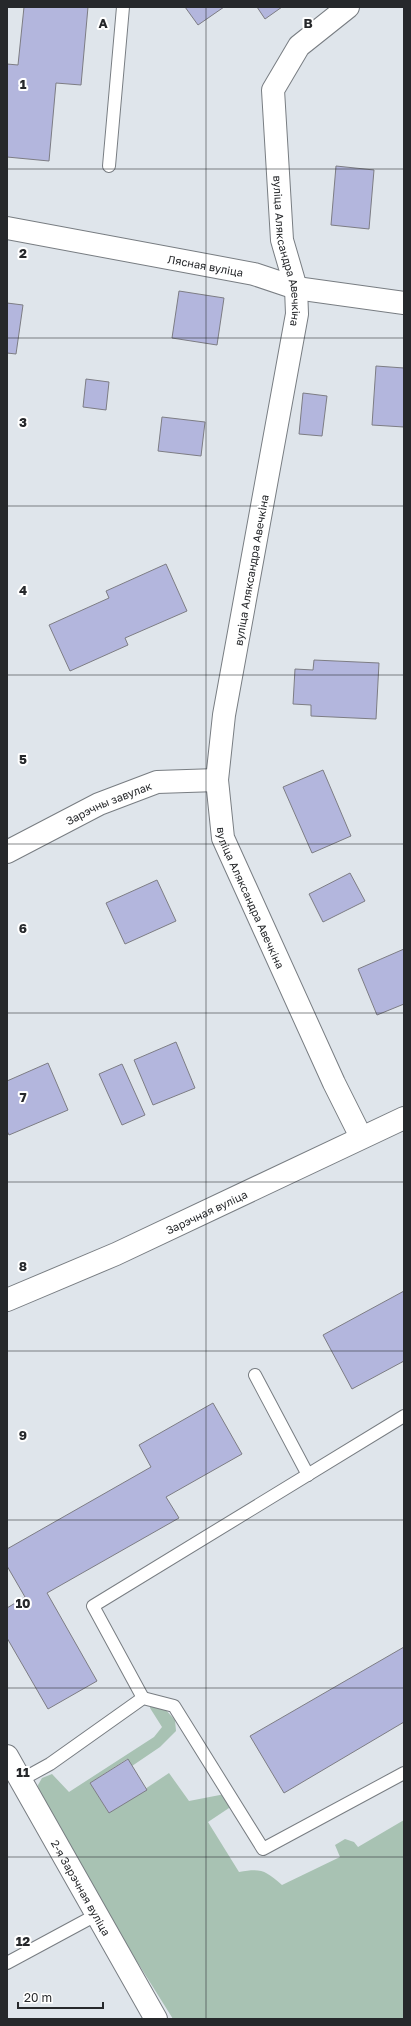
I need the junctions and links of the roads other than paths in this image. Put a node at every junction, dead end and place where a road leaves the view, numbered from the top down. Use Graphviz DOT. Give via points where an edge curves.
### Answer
graph roads {
  1 [pos="123,7"];
  2 [pos="348,7"];
  3 [pos="109,166"];
  4 [pos="7,228"];
  5 [pos="296,288"];
  6 [pos="404,303"];
  7 [pos="216,780"];
  8 [pos="7,852"];
  9 [pos="404,1118"];
  10 [pos="361,1137"];
  11 [pos="7,1300"];
  12 [pos="255,1375"];
  13 [pos="404,1416"];
  14 [pos="308,1475"];
  15 [pos="143,1698"];
  16 [pos="7,1756"];
  17 [pos="404,1773"];
  18 [pos="21,1780"];
  19 [pos="96,1915"];
  20 [pos="7,1963"];
  21 [pos="156,2019"];
  1 -- 3 [label="lane"];
  2 -- 5 [label="street, вуліца Аляксандра Авечкіна" via="299,46 273,90 282,240"];
  4 -- 5 [label="street, Лясная вуліца" via="254,274"];
  5 -- 6 [label="street, Лясная вуліца"];
  5 -- 7 [label="street, вуліца Аляксандра Авечкіна" via="297,314 226,708"];
  7 -- 8 [label="street, Зарэчны завулак" via="157,782 99,804"];
  7 -- 10 [label="street, вуліца Аляксандра Авечкіна" via="223,838"];
  9 -- 10 [label="street, Зарэчная вуліца"];
  10 -- 11 [label="street, Зарэчная вуліца" via="116,1254"];
  12 -- 14 [label="lane"];
  13 -- 14 [label="lane"];
  14 -- 15 [label="lane" via="92,1606"];
  15 -- 17 [label="lane" via="174,1706 263,1849"];
  15 -- 18 [label="lane" via="50,1764"];
  16 -- 18 [label="street, 2-я Зарэчная вуліца"];
  18 -- 19 [label="street, 2-я Зарэчная вуліца"];
  19 -- 20 [label="lane"];
  19 -- 21 [label="street, 2-я Зарэчная вуліца"];
}
